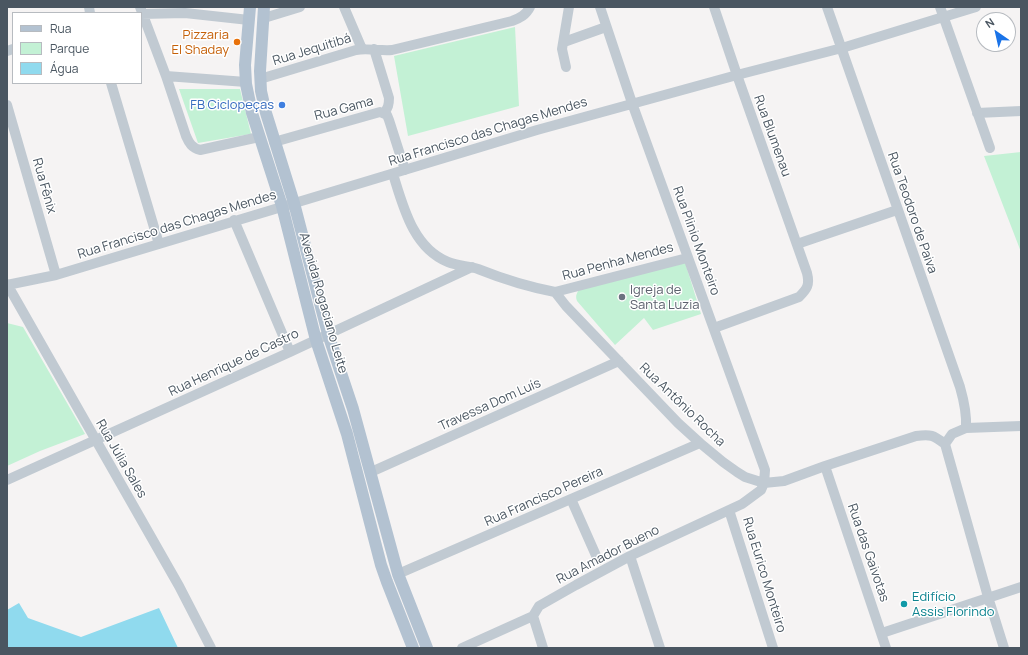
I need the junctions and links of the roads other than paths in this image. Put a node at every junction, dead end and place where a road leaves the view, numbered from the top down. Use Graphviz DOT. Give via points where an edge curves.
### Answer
graph roads {
  1 [pos="250,7"];
  2 [pos="300,7"];
  3 [pos="344,7"];
  4 [pos="530,7"];
  5 [pos="570,7"];
  6 [pos="600,7"];
  7 [pos="714,7"];
  8 [pos="940,7"];
  9 [pos="976,7"];
  10 [pos="830,8"];
  11 [pos="185,10"];
  12 [pos="141,11"];
  13 [pos="264,12"];
  14 [pos="142,14"];
  15 [pos="943,17"];
  16 [pos="250,20"];
  17 [pos="606,27"];
  18 [pos="564,42"];
  19 [pos="842,48"];
  20 [pos="362,49"];
  21 [pos="374,49"];
  22 [pos="566,67"];
  23 [pos="737,75"];
  24 [pos="166,76"];
  25 [pos="260,79"];
  26 [pos="246,82"];
  27 [pos="111,84"];
  28 [pos="632,103"];
  29 [pos="7,105"];
  30 [pos="1021,111"];
  31 [pos="384,113"];
  32 [pos="977,113"];
  33 [pos="259,137"];
  34 [pos="274,142"];
  35 [pos="990,148"];
  36 [pos="405,170"];
  37 [pos="393,174"];
  38 [pos="294,203"];
  39 [pos="282,206"];
  40 [pos="897,210"];
  41 [pos="234,220"];
  42 [pos="159,244"];
  43 [pos="797,244"];
  44 [pos="687,258"];
  45 [pos="472,267"];
  46 [pos="56,275"];
  47 [pos="7,285"];
  48 [pos="555,292"];
  49 [pos="714,328"];
  50 [pos="328,334"];
  51 [pos="316,340"];
  52 [pos="290,352"];
  53 [pos="619,361"];
  54 [pos="1021,426"];
  55 [pos="966,428"];
  56 [pos="96,441"];
  57 [pos="700,443"];
  58 [pos="944,444"];
  59 [pos="825,466"];
  60 [pos="371,472"];
  61 [pos="7,480"];
  62 [pos="764,483"];
  63 [pos="571,499"];
  64 [pos="729,510"];
  65 [pos="630,556"];
  66 [pos="598,560"];
  67 [pos="398,574"];
  68 [pos="1021,587"];
  69 [pos="988,597"];
  70 [pos="532,616"];
  71 [pos="882,633"];
  72 [pos="211,648"];
  73 [pos="413,648"];
  74 [pos="427,648"];
  75 [pos="462,648"];
  76 [pos="543,648"];
  77 [pos="660,648"];
  78 [pos="773,648"];
  79 [pos="886,648"];
  80 [pos="1004,648"];
  1 -- 16 [label="main road, Avenida Rogaciano Leite"];
  2 -- 13 [label="street"];
  3 -- 20 [label="street"];
  4 -- 21 [label="street, Rua Jequitibá" via="512,22 392,50"];
  5 -- 18 [label="street"];
  6 -- 17 [label="street, Rua Plinio Monteiro"];
  7 -- 23 [label="street, Rua Blumenau"];
  8 -- 15 [label="street"];
  9 -- 15 [label="street, Rua Francisco das Chagas Mendes"];
  10 -- 19 [label="street, Rua Teodoro de Paiva"];
  11 -- 12 [label="street"];
  11 -- 16 [label="street"];
  13 -- 25 [label="main road, Avenida Rogaciano Leite"];
  14 -- 24 [label="street"];
  15 -- 19 [label="street, Rua Francisco das Chagas Mendes"];
  15 -- 32 [label="street"];
  16 -- 26 [label="main road, Avenida Rogaciano Leite" via="245,65"];
  17 -- 18 [label="street"];
  17 -- 28 [label="street, Rua Plinio Monteiro"];
  18 -- 22 [label="street" via="562,49"];
  19 -- 23 [label="street, Rua Francisco das Chagas Mendes"];
  19 -- 40 [label="street, Rua Teodoro de Paiva"];
  20 -- 21 [label="street, Rua Jequitibá"];
  20 -- 25 [label="street, Rua Jequitibá"];
  21 -- 31 [label="street" via="389,98 388,109"];
  23 -- 28 [label="street, Rua Francisco das Chagas Mendes"];
  23 -- 43 [label="street, Rua Blumenau"];
  24 -- 26 [label="street"];
  24 -- 33 [label="street" via="189,143 196,149"];
  25 -- 34 [label="main road, Avenida Rogaciano Leite"];
  26 -- 33 [label="main road, Avenida Rogaciano Leite"];
  27 -- 42 [label="street"];
  28 -- 36 [label="street, Rua Francisco das Chagas Mendes"];
  28 -- 44 [label="street, Rua Plinio Monteiro"];
  29 -- 46 [label="street, Rua Fênix"];
  30 -- 32 [label="street"];
  31 -- 34 [label="street, Rua Gama" via="375,113"];
  31 -- 36 [label="street, Rua Gama" via="390,120"];
  32 -- 35 [label="street"];
  33 -- 39 [label="main road, Avenida Rogaciano Leite"];
  34 -- 38 [label="main road, Avenida Rogaciano Leite"];
  36 -- 37 [label="street, Rua Francisco das Chagas Mendes"];
  37 -- 38 [label="street, Rua Francisco das Chagas Mendes"];
  37 -- 45 [label="street" via="411,225 418,237 428,248 449,262"];
  38 -- 39 [label="street, Rua Francisco das Chagas Mendes"];
  38 -- 50 [label="main road, Avenida Rogaciano Leite"];
  39 -- 41 [label="street, Rua Francisco das Chagas Mendes"];
  39 -- 51 [label="main road, Avenida Rogaciano Leite"];
  40 -- 43 [label="street"];
  40 -- 55 [label="street, Rua Teodoro de Paiva" via="960,387 967,417"];
  41 -- 42 [label="street, Rua Francisco das Chagas Mendes"];
  41 -- 52 [label="street"];
  42 -- 46 [label="street, Rua Francisco das Chagas Mendes"];
  43 -- 49 [label="street, Rua Blumenau" via="808,273 806,290 799,297"];
  44 -- 48 [label="street, Rua Penha Mendes"];
  44 -- 49 [label="street, Rua Plinio Monteiro"];
  45 -- 48 [label="street"];
  45 -- 50 [label="street, Rua Henrique de Castro"];
  46 -- 47 [label="street, Rua Francisco das Chagas Mendes"];
  47 -- 56 [label="street, Rua Júlia Sales"];
  48 -- 53 [label="street, Rua Antônio Rocha"];
  49 -- 62 [label="street, Rua Plinio Monteiro" via="765,470"];
  50 -- 51 [label="street, Rua Henrique de Castro"];
  50 -- 60 [label="main road, Avenida Rogaciano Leite"];
  51 -- 52 [label="street, Rua Henrique de Castro"];
  51 -- 73 [label="main road, Avenida Rogaciano Leite" via="347,434 381,565"];
  52 -- 56 [label="street, Rua Henrique de Castro"];
  53 -- 57 [label="street, Rua Antônio Rocha"];
  53 -- 60 [label="street, Travessa Dom Luís"];
  54 -- 55 [label="street"];
  55 -- 58 [label="street" via="952,434"];
  56 -- 61 [label="street, Rua Henrique de Castro"];
  56 -- 72 [label="street, Rua Júlia Sales" via="179,586"];
  57 -- 62 [label="street, Rua Antônio Rocha" via="737,472"];
  57 -- 63 [label="street, Rua Francisco Pereira"];
  58 -- 59 [label="street, Rua Antônio Rocha" via="931,435 916,436"];
  58 -- 69 [label="street"];
  59 -- 62 [label="street, Rua Antônio Rocha" via="784,481"];
  59 -- 71 [label="street, Rua das Gaivotas"];
  60 -- 67 [label="main road, Avenida Rogaciano Leite"];
  62 -- 64 [label="street, Rua Amador Bueno" via="761,490"];
  63 -- 66 [label="street"];
  63 -- 67 [label="street, Rua Francisco Pereira"];
  64 -- 65 [label="street, Rua Amador Bueno"];
  64 -- 78 [label="street, Rua Eurico Monteiro"];
  65 -- 70 [label="street, Rua Amador Bueno" via="539,606"];
  65 -- 77 [label="street"];
  67 -- 74 [label="main road, Avenida Rogaciano Leite"];
  68 -- 69 [label="street"];
  69 -- 71 [label="street"];
  69 -- 80 [label="street"];
  70 -- 75 [label="street, Rua Amador Bueno"];
  70 -- 76 [label="street"];
  71 -- 79 [label="street, Rua das Gaivotas"];
}
